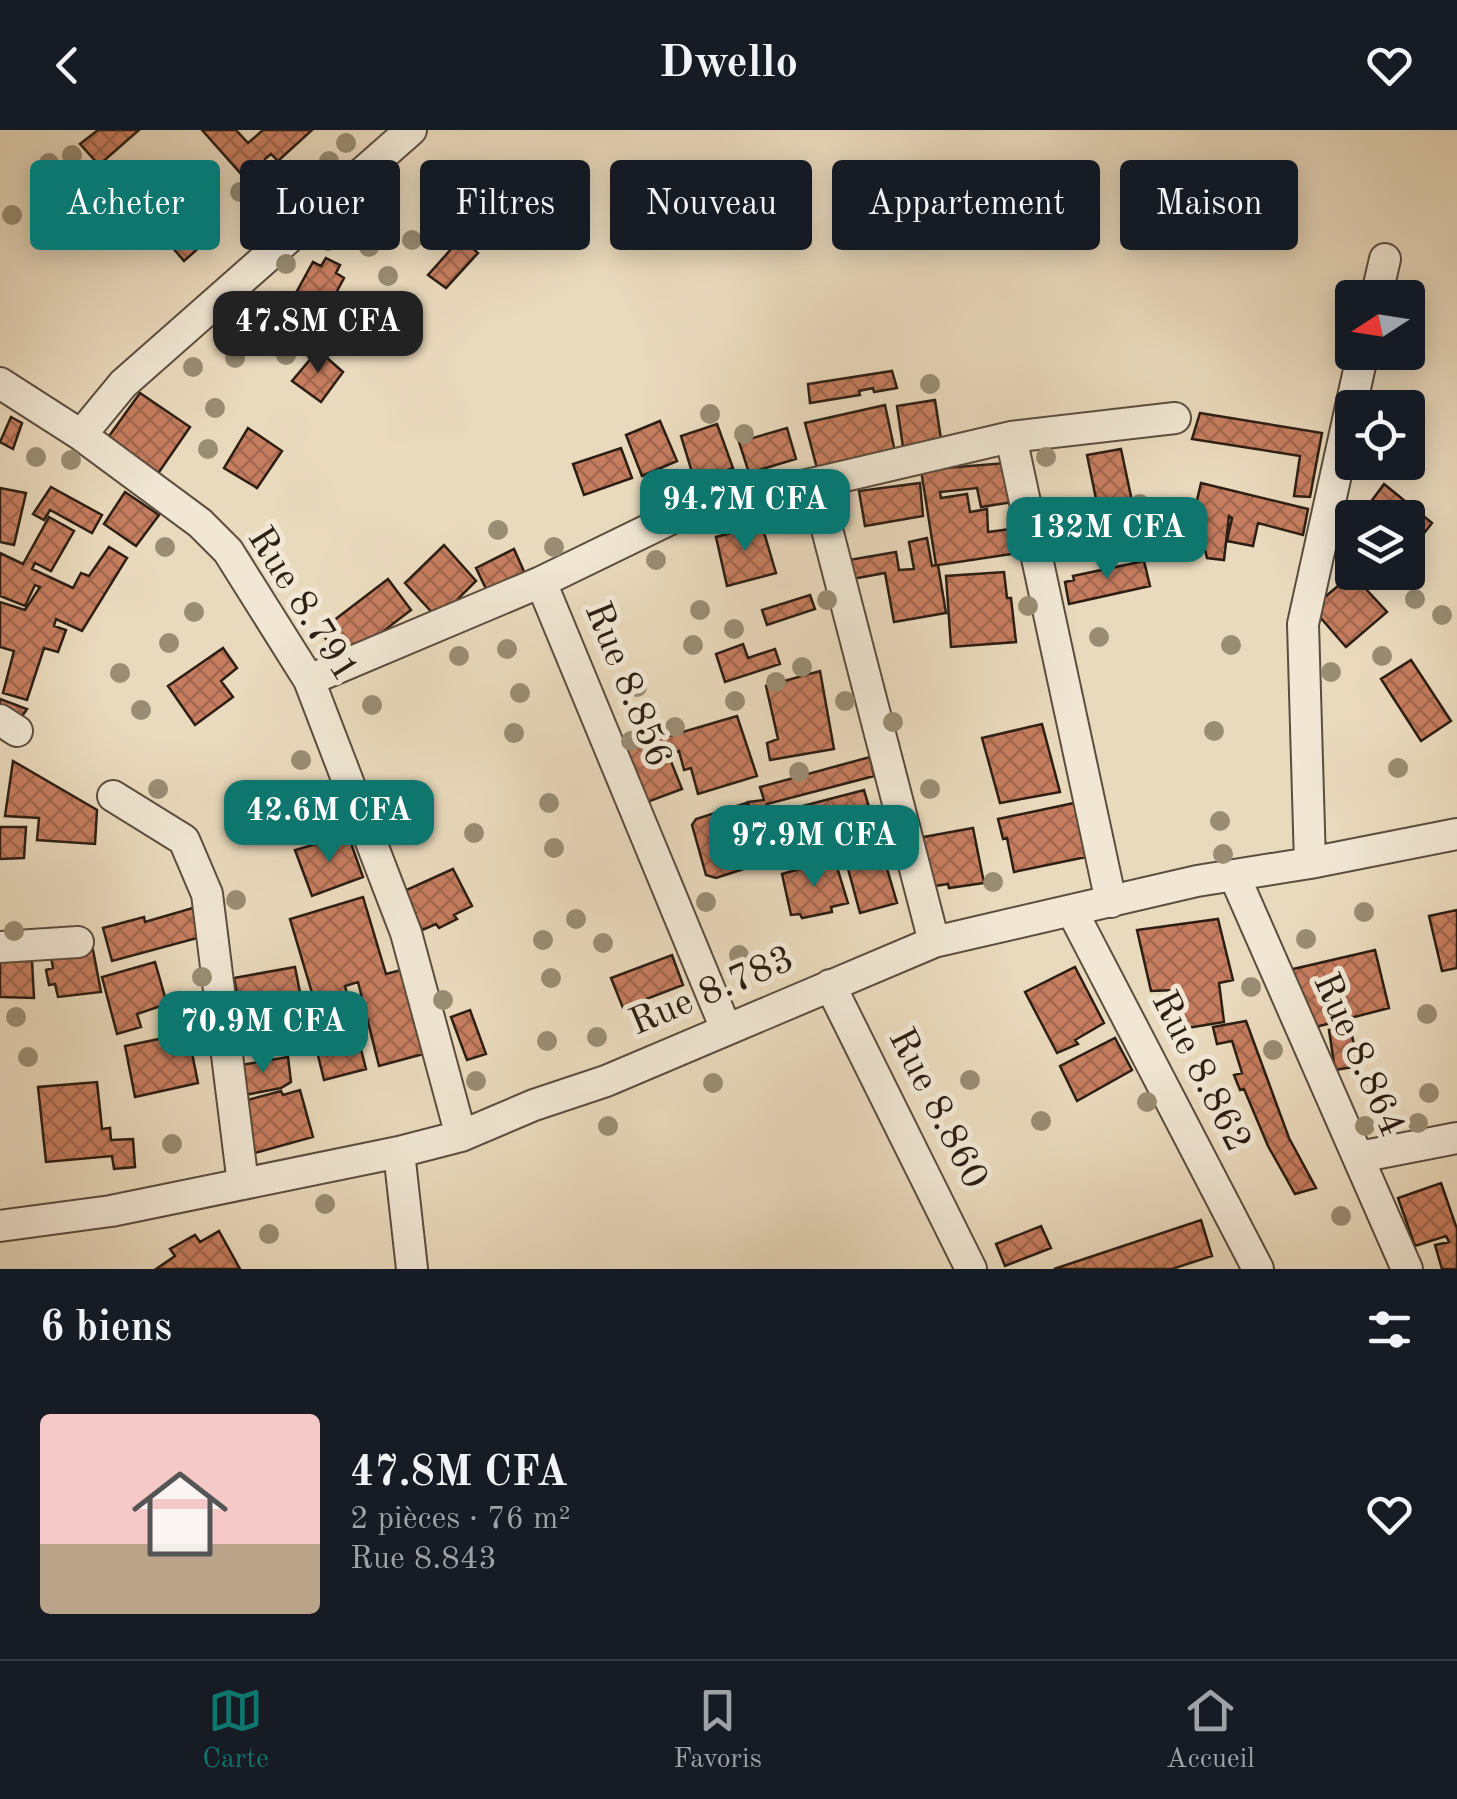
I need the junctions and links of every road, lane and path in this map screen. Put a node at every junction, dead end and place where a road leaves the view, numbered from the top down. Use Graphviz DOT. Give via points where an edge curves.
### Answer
graph roads {
  1 [pos="392,136"];
  2 [pos="1384,259"];
  3 [pos="1380,280"];
  4 [pos="1359,370"];
  5 [pos="0,383"];
  6 [pos="1175,418"];
  7 [pos="81,434"];
  8 [pos="1011,438"];
  9 [pos="815,483"];
  10 [pos="541,582"];
  11 [pos="309,680"];
  12 [pos="113,796"];
  13 [pos="1457,834"];
  14 [pos="1310,863"];
  15 [pos="1234,875"];
  16 [pos="1111,902"];
  17 [pos="1072,911"];
  18 [pos="78,942"];
  19 [pos="934,942"];
  20 [pos="0,947"];
  21 [pos="830,985"];
  22 [pos="726,1029"];
  23 [pos="461,1136"];
  24 [pos="1457,1138"];
  25 [pos="399,1152"];
  26 [pos="1360,1158"];
  27 [pos="243,1184"];
  28 [pos="0,1226"];
  29 [pos="412,1269"];
  30 [pos="971,1269"];
  31 [pos="1258,1269"];
  32 [pos="1407,1269"];
  1 -- 7 [label="street" via="122,384"];
  2 -- 3 [label="street"];
  4 -- 14 [label="street" via="1303,624"];
  5 -- 7 [label="street, Rue 8.791"];
  6 -- 8 [label="street, Rue 8.856"];
  7 -- 11 [label="street, Rue 8.791" via="228,551"];
  8 -- 9 [label="street, Rue 8.856"];
  8 -- 16 [label="street"];
  9 -- 10 [label="street, Rue 8.856" via="685,512"];
  9 -- 19 [label="street"];
  10 -- 11 [label="street"];
  10 -- 22 [label="street, Rue 8.856"];
  11 -- 23 [label="street, Rue 8.791" via="406,932"];
  12 -- 27 [label="street" via="184,840 207,894"];
  13 -- 14 [label="street, Rue 8.783"];
  14 -- 15 [label="street, Rue 8.783"];
  15 -- 16 [label="street, Rue 8.783"];
  15 -- 26 [label="street, Rue 8.864"];
  16 -- 17 [label="street, Rue 8.783"];
  17 -- 19 [label="street, Rue 8.783"];
  17 -- 31 [label="street, Rue 8.862"];
  18 -- 20 [label="street"];
  19 -- 21 [label="street, Rue 8.783"];
  21 -- 22 [label="street, Rue 8.783"];
  21 -- 30 [label="street, Rue 8.860"];
  22 -- 23 [label="street, Rue 8.783"];
  23 -- 25 [label="street, Rue 8.783"];
  24 -- 26 [label="street"];
  25 -- 27 [label="street, Rue 8.783"];
  25 -- 29 [label="street"];
  26 -- 32 [label="street, Rue 8.864"];
  27 -- 28 [label="street, Rue 8.783"];
}
